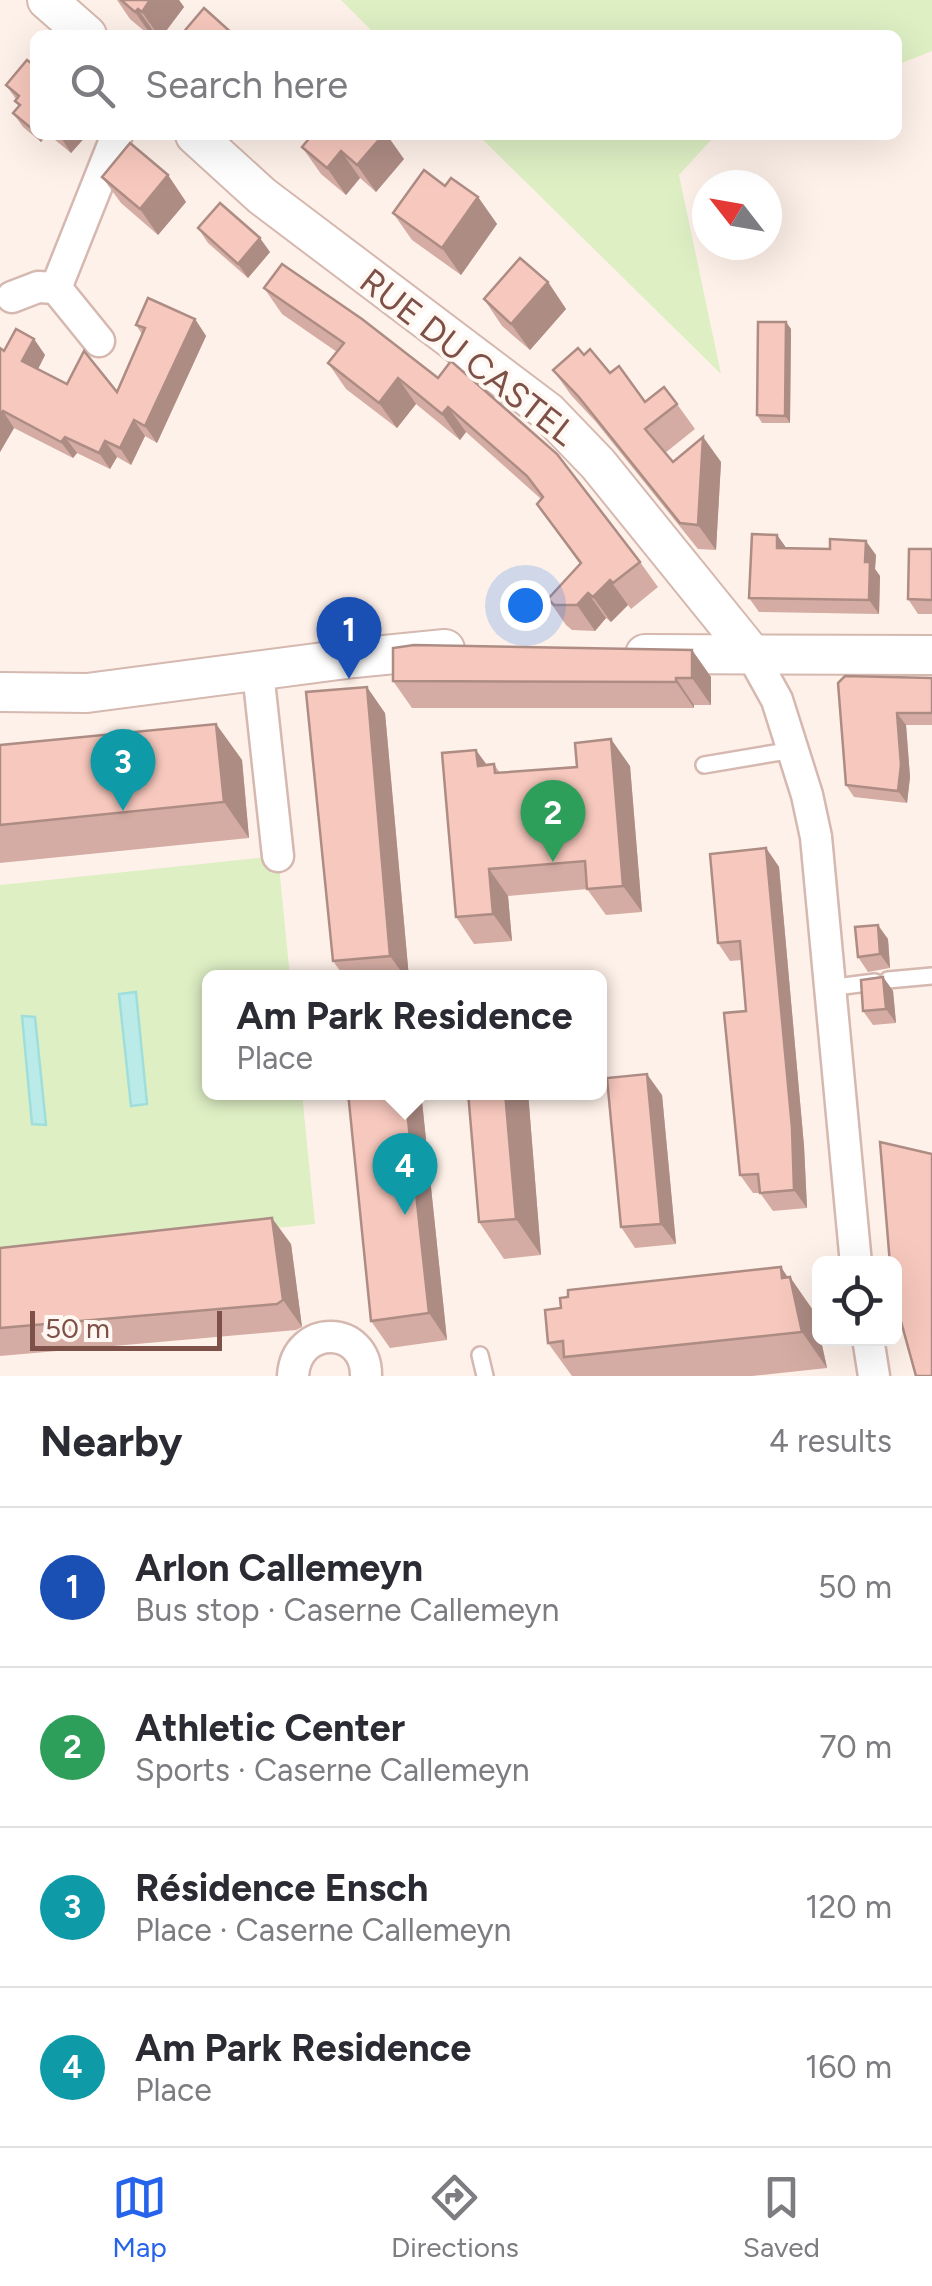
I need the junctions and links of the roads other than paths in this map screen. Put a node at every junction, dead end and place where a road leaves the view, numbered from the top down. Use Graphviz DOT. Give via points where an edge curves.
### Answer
graph roads {
  1 [pos="47,0"];
  2 [pos="81,30"];
  3 [pos="115,140"];
  4 [pos="200,140"];
  5 [pos="56,288"];
  6 [pos="12,297"];
  7 [pos="100,341"];
  8 [pos="488,650"];
  9 [pos="751,653"];
  10 [pos="618,654"];
  11 [pos="932,655"];
  12 [pos="258,672"];
  13 [pos="0,692"];
  14 [pos="793,750"];
  15 [pos="704,765"];
  16 [pos="278,856"];
  17 [pos="932,976"];
  18 [pos="828,988"];
  19 [pos="855,1256"];
  20 [pos="869,1346"];
  21 [pos="480,1355"];
  22 [pos="294,1376"];
  23 [pos="366,1376"];
  24 [pos="485,1376"];
  25 [pos="874,1376"];
  1 -- 2 [label="street"];
  3 -- 5 [label="street"];
  4 -- 9 [label="street, RUE DU CASTEL" via="262,196 548,412"];
  5 -- 6 [label="street"];
  5 -- 7 [label="street"];
  8 -- 12 [label="street" via="432,649"];
  9 -- 10 [label="street"];
  9 -- 11 [label="street"];
  9 -- 14 [label="street" via="777,700"];
  12 -- 13 [label="street" via="87,693"];
  12 -- 16 [label="street"];
  14 -- 15 [label="lane"];
  14 -- 18 [label="street" via="816,837"];
  17 -- 18 [label="lane"];
  18 -- 19 [label="street"];
  20 -- 25 [label="street"];
  21 -- 24 [label="lane"];
  22 -- 23 [label="street" via="298,1355 314,1340 337,1337 357,1348"];
}
